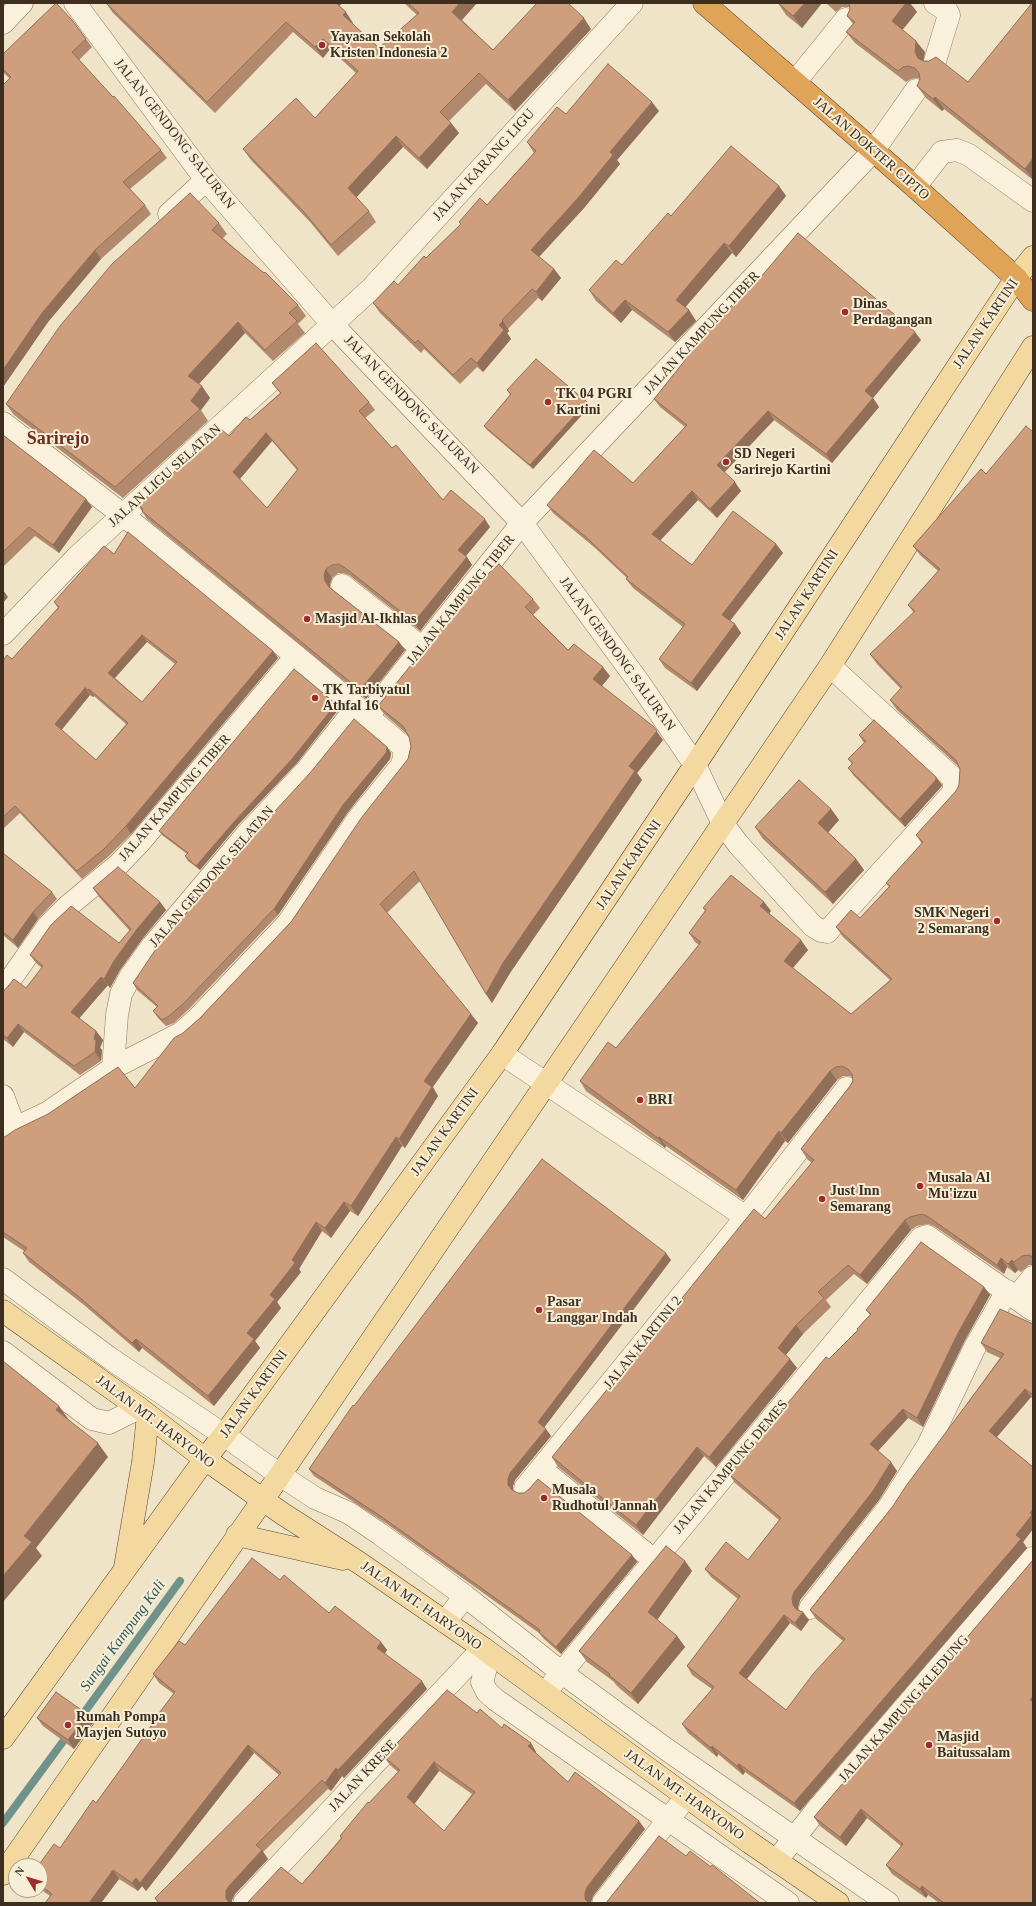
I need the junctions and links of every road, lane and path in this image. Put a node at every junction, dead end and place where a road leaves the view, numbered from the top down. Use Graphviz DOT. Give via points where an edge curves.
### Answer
graph roads {
  1 [pos="22,3"];
  2 [pos="75,3"];
  3 [pos="632,3"];
  4 [pos="704,3"];
  5 [pos="935,3"];
  6 [pos="846,19"];
  7 [pos="3,23"];
  8 [pos="935,61"];
  9 [pos="795,82"];
  10 [pos="916,90"];
  11 [pos="874,150"];
  12 [pos="206,180"];
  13 [pos="915,187"];
  14 [pos="1033,201"];
  15 [pos="156,226"];
  16 [pos="1033,257"];
  17 [pos="1016,278"];
  18 [pos="1033,300"];
  19 [pos="344,313"];
  20 [pos="1033,347"];
  21 [pos="5,412"];
  22 [pos="123,515"];
  23 [pos="522,523"];
  24 [pos="342,585"];
  25 [pos="3,634"];
  26 [pos="422,648"];
  27 [pos="296,656"];
  28 [pos="830,666"];
  29 [pos="362,712"];
  30 [pos="696,765"];
  31 [pos="723,824"];
  32 [pos="3,990"];
  33 [pos="502,1054"];
  34 [pos="113,1068"];
  35 [pos="547,1083"];
  36 [pos="847,1088"];
  37 [pos="3,1096"];
  38 [pos="9,1132"];
  39 [pos="746,1218"];
  40 [pos="1033,1277"];
  41 [pos="3,1279"];
  42 [pos="1019,1300"];
  43 [pos="3,1311"];
  44 [pos="3,1352"];
  45 [pos="143,1412"];
  46 [pos="224,1435"];
  47 [pos="205,1459"];
  48 [pos="541,1468"];
  49 [pos="280,1475"];
  50 [pos="525,1488"];
  51 [pos="262,1500"];
  52 [pos="237,1535"];
  53 [pos="1033,1558"];
  54 [pos="654,1560"];
  55 [pos="358,1562"];
  56 [pos="125,1570"];
  57 [pos="465,1596"];
  58 [pos="810,1608"];
  59 [pos="445,1622"];
  60 [pos="486,1651"];
  61 [pos="562,1672"];
  62 [pos="544,1693"];
  63 [pos="3,1738"];
  64 [pos="666,1749"];
  65 [pos="649,1771"];
  66 [pos="686,1797"];
  67 [pos="669,1819"];
  68 [pos="767,1820"];
  69 [pos="796,1838"];
  70 [pos="749,1842"];
  71 [pos="818,1855"];
  72 [pos="776,1861"];
  73 [pos="3,1874"];
  74 [pos="801,1878"];
  75 [pos="244,1903"];
  76 [pos="602,1903"];
  77 [pos="788,1903"];
  78 [pos="838,1903"];
  79 [pos="888,1903"];
  1 -- 7 [label="street"];
  2 -- 12 [label="street, JALAN GENDONG SALURAN"];
  3 -- 19 [label="street, JALAN KARANG LIGU" via="371,289"];
  4 -- 9 [label="highway, JALAN DOKTER CIPTO"];
  5 -- 8 [label="street" via="947,10 949,15"];
  6 -- 9 [label="street"];
  9 -- 11 [label="highway, JALAN DOKTER CIPTO"];
  10 -- 11 [label="street, JALAN KAMPUNG TIBER"];
  11 -- 13 [label="highway, JALAN DOKTER CIPTO"];
  11 -- 23 [label="street, JALAN KAMPUNG TIBER"];
  12 -- 15 [label="street"];
  12 -- 19 [label="street, JALAN GENDONG SALURAN"];
  13 -- 14 [label="street" via="942,152 957,150 969,155"];
  13 -- 17 [label="highway, JALAN DOKTER CIPTO"];
  16 -- 17 [label="main road, JALAN KARTINI"];
  17 -- 18 [label="highway, JALAN DOKTER CIPTO"];
  17 -- 30 [label="main road, JALAN KARTINI"];
  19 -- 22 [label="street, JALAN LIGU SELATAN"];
  19 -- 23 [label="street, JALAN GENDONG SALURAN"];
  20 -- 28 [label="main road"];
  21 -- 22 [label="street"];
  22 -- 25 [label="street, JALAN LIGU SELATAN"];
  22 -- 27 [label="street"];
  23 -- 26 [label="street, JALAN KAMPUNG TIBER"];
  23 -- 30 [label="street, JALAN GENDONG SALURAN"];
  24 -- 26 [label="street"];
  26 -- 29 [label="street, JALAN KAMPUNG TIBER"];
  27 -- 29 [label="street"];
  27 -- 32 [label="street, JALAN KAMPUNG TIBER" via="140,842 118,865 48,926"];
  28 -- 31 [label="main road"];
  28 -- 31 [label="street, JALAN GENDONG SALURAN" via="954,779 953,793 827,932 814,926 738,844"];
  29 -- 34 [label="street, JALAN GENDONG SELATAN" via="246,835 153,945 130,977 122,994 117,1015"];
  29 -- 34 [label="street" via="401,745 405,752 402,766 358,819 288,923 218,999 181,1033"];
  30 -- 31 [label="street, JALAN GENDONG SALURAN"];
  30 -- 33 [label="main road, JALAN KARTINI"];
  31 -- 35 [label="main road"];
  33 -- 35 [label="street"];
  33 -- 46 [label="main road, JALAN KARTINI"];
  34 -- 38 [label="street" via="47,1113"];
  35 -- 39 [label="street"];
  35 -- 49 [label="main road"];
  36 -- 39 [label="street, JALAN KARTINI 2"];
  37 -- 38 [label="street"];
  39 -- 48 [label="street, JALAN KARTINI 2"];
  40 -- 42 [label="street"];
  41 -- 46 [label="street" via="111,1359"];
  42 -- 54 [label="street, JALAN KAMPUNG DEMES" via="927,1236 917,1242"];
  42 -- 58 [label="street" via="975,1347 924,1451 889,1507"];
  43 -- 45 [label="main road, JALAN MT. HARYONO"];
  44 -- 45 [label="street" via="92,1419 109,1423"];
  45 -- 47 [label="main road, JALAN MT. HARYONO"];
  45 -- 56 [label="main road" via="143,1462"];
  46 -- 47 [label="main road, JALAN KARTINI"];
  46 -- 49 [label="street"];
  47 -- 51 [label="main road, JALAN MT. HARYONO"];
  47 -- 56 [label="main road, JALAN KARTINI"];
  48 -- 50 [label="street, JALAN KARTINI 2"];
  48 -- 54 [label="street"];
  49 -- 51 [label="main road"];
  49 -- 57 [label="street" via="314,1498 349,1513"];
  51 -- 52 [label="main road"];
  51 -- 55 [label="main road, JALAN MT. HARYONO"];
  52 -- 55 [label="main road"];
  52 -- 73 [label="main road"];
  53 -- 69 [label="street, JALAN KAMPUNG KLEDUNG" via="825,1800"];
  54 -- 61 [label="street, JALAN KAMPUNG DEMES"];
  55 -- 59 [label="main road, JALAN MT. HARYONO"];
  56 -- 63 [label="main road, JALAN KARTINI"];
  57 -- 59 [label="street"];
  57 -- 61 [label="street"];
  59 -- 60 [label="main road, JALAN MT. HARYONO"];
  60 -- 62 [label="main road, JALAN MT. HARYONO"];
  60 -- 67 [label="street" via="482,1682 487,1692"];
  60 -- 75 [label="street, JALAN KRESE"];
  61 -- 62 [label="street, JALAN KAMPUNG DEMES"];
  61 -- 64 [label="street"];
  62 -- 65 [label="main road, JALAN MT. HARYONO"];
  64 -- 65 [label="street"];
  64 -- 68 [label="street"];
  65 -- 66 [label="main road, JALAN MT. HARYONO"];
  66 -- 67 [label="street"];
  66 -- 70 [label="main road, JALAN MT. HARYONO"];
  67 -- 76 [label="street"];
  67 -- 77 [label="street"];
  68 -- 69 [label="street"];
  68 -- 70 [label="street"];
  69 -- 71 [label="street"];
  69 -- 72 [label="street, JALAN KAMPUNG KLEDUNG"];
  70 -- 72 [label="main road, JALAN MT. HARYONO"];
  71 -- 74 [label="street"];
  71 -- 79 [label="street"];
  72 -- 74 [label="main road, JALAN MT. HARYONO"];
  74 -- 78 [label="main road, JALAN MT. HARYONO"];
}
